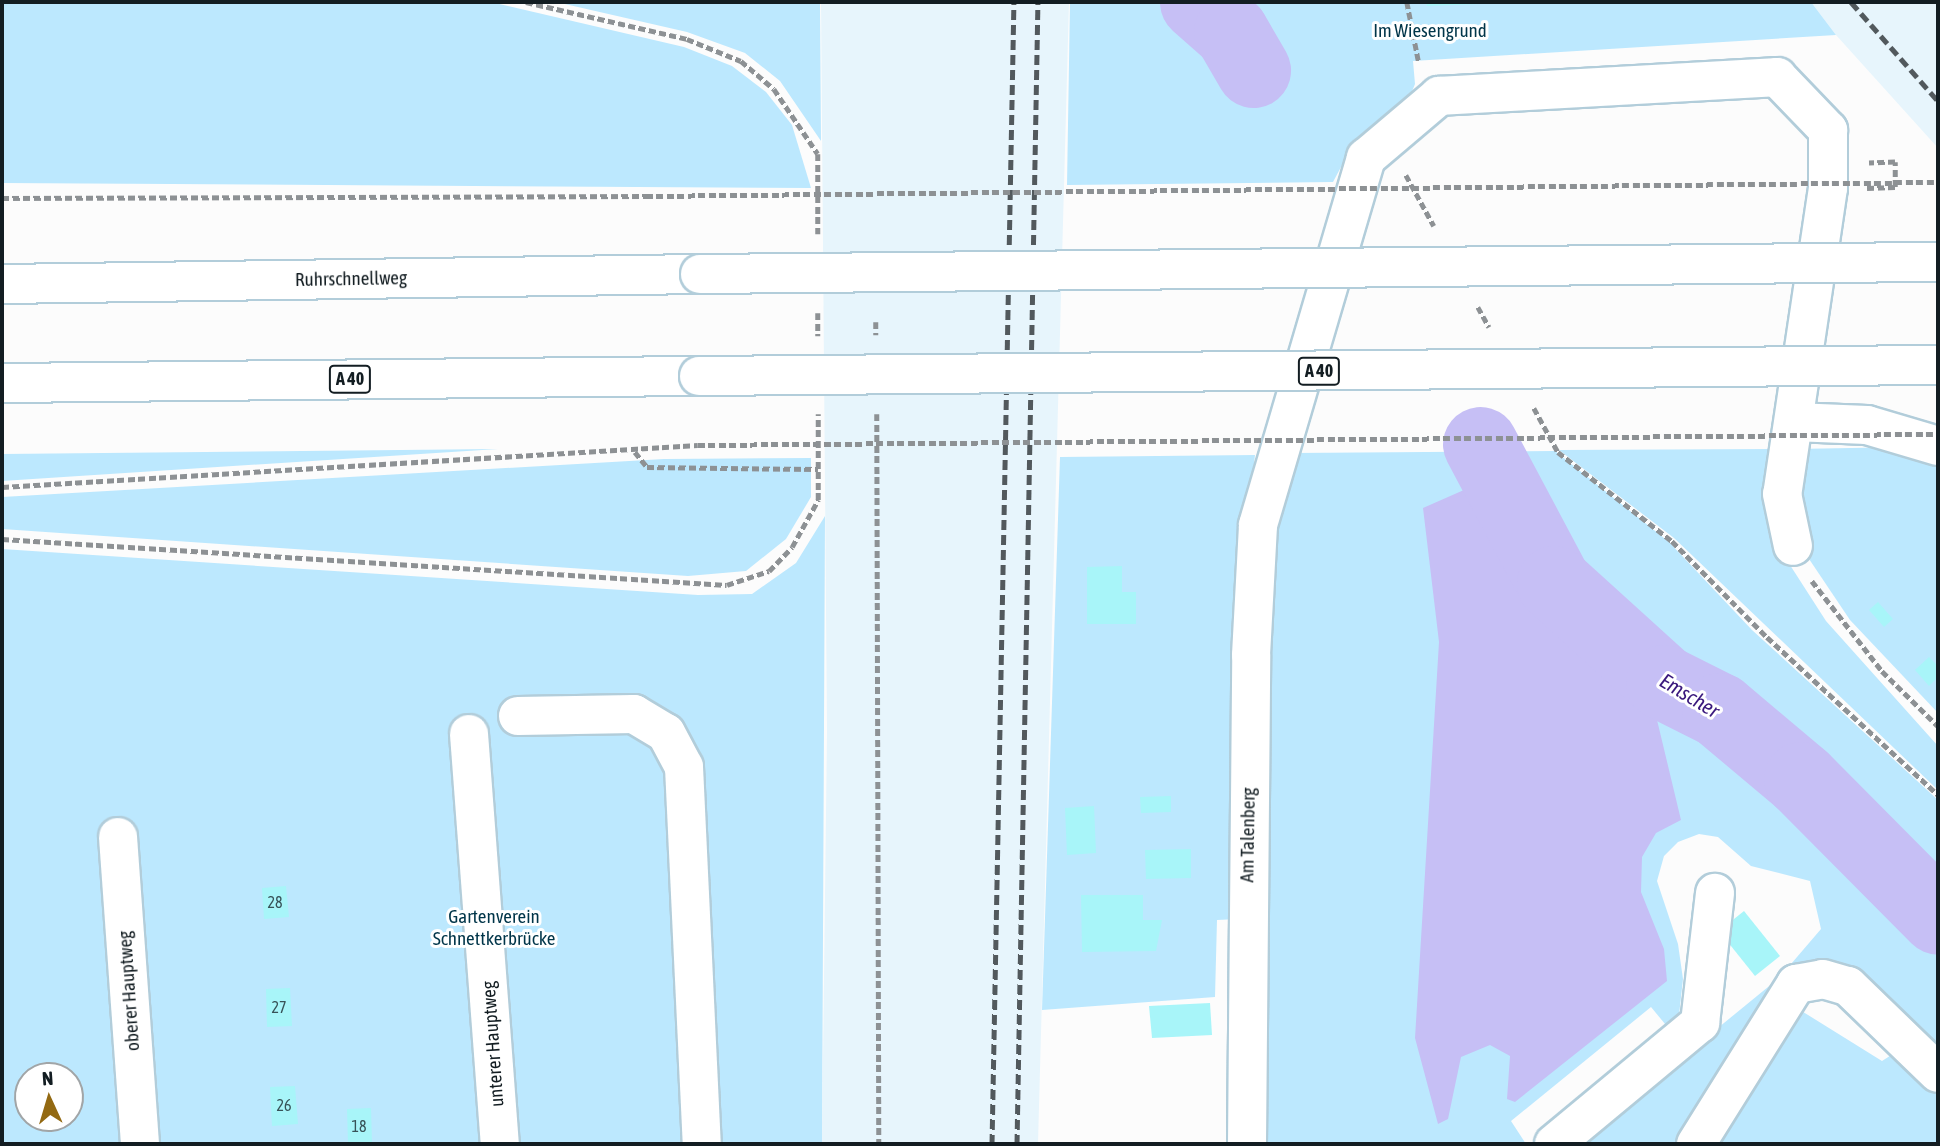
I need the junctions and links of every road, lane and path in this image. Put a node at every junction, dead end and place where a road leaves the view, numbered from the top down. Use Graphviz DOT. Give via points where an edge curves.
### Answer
graph roads {
  1 [pos="1407,2"];
  2 [pos="1439,96"];
  3 [pos="1386,141"];
  4 [pos="1938,182"];
  5 [pos="2,198"];
  6 [pos="1439,236"];
  7 [pos="1938,262"];
  8 [pos="2,284"];
  9 [pos="1472,296"];
  10 [pos="876,323"];
  11 [pos="1492,332"];
  12 [pos="876,350"];
  13 [pos="1938,365"];
  14 [pos="2,383"];
  15 [pos="877,404"];
  16 [pos="1532,404"];
  17 [pos="1794,422"];
  18 [pos="1938,434"];
  19 [pos="1938,446"];
  20 [pos="635,452"];
  21 [pos="818,469"];
  22 [pos="2,487"];
  23 [pos="1793,546"];
  24 [pos="517,716"];
  25 [pos="1938,726"];
  26 [pos="469,734"];
  27 [pos="1938,795"];
  28 [pos="118,837"];
  29 [pos="1715,893"];
  30 [pos="1938,1073"];
  31 [pos="140,1144"];
  32 [pos="500,1144"];
  33 [pos="702,1144"];
  34 [pos="879,1144"];
  35 [pos="1247,1144"];
  36 [pos="1554,1144"];
  37 [pos="1696,1144"];
  1 -- 2 [label="path" via="1420,63"];
  2 -- 3 [label="main road, Am Talenberg"];
  2 -- 17 [label="main road" via="1777,77 1828,130 1828,188"];
  3 -- 6 [label="path"];
  3 -- 35 [label="main road, Am Talenberg" via="1366,158 1258,525 1250,683"];
  4 -- 5 [label="path, bridge"];
  7 -- 8 [label="main road, Ruhrschnellweg, bridge"];
  9 -- 11 [label="path"];
  10 -- 12 [label="path"];
  13 -- 14 [label="main road, A 40, bridge"];
  15 -- 34 [label="path"];
  16 -- 27 [label="path" via="1558,452 1672,541 1767,637"];
  17 -- 19 [label="main road" via="1867,425"];
  17 -- 23 [label="main road" via="1782,494"];
  18 -- 20 [label="path, bridge" via="698,445"];
  20 -- 21 [label="path" via="647,467"];
  20 -- 22 [label="path"];
  23 -- 25 [label="path" via="1825,604"];
  24 -- 33 [label="main road" via="634,714 666,733 684,767"];
  26 -- 32 [label="main road, unterer Hauptweg"];
  28 -- 31 [label="main road, oberer Hauptweg"];
  29 -- 36 [label="main road" via="1700,1023"];
  30 -- 37 [label="main road" via="1847,986 1823,979 1796,984"];
}
